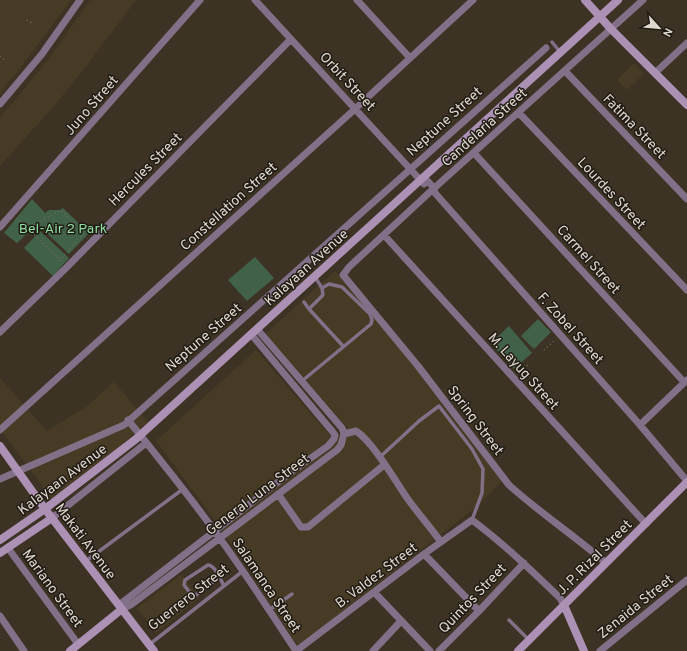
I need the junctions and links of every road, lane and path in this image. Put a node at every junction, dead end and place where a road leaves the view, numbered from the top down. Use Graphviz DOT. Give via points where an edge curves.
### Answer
graph roads {
  1 [pos="80,0"];
  2 [pos="200,0"];
  3 [pos="255,0"];
  4 [pos="357,0"];
  5 [pos="584,0"];
  6 [pos="618,0"];
  7 [pos="643,0"];
  8 [pos="469,1"];
  9 [pos="600,17"];
  10 [pos="27,20"];
  11 [pos="33,24"];
  12 [pos="611,29"];
  13 [pos="291,39"];
  14 [pos="552,42"];
  15 [pos="687,43"];
  16 [pos="546,48"];
  17 [pos="560,52"];
  18 [pos="0,56"];
  19 [pos="410,58"];
  20 [pos="6,61"];
  21 [pos="565,71"];
  22 [pos="655,73"];
  23 [pos="0,104"];
  24 [pos="687,105"];
  25 [pos="355,109"];
  26 [pos="519,113"];
  27 [pos="474,153"];
  28 [pos="410,168"];
  29 [pos="423,179"];
  30 [pos="433,191"];
  31 [pos="687,198"];
  32 [pos="13,214"];
  33 [pos="0,227"];
  34 [pos="26,227"];
  35 [pos="384,235"];
  36 [pos="60,260"];
  37 [pos="67,267"];
  38 [pos="343,275"];
  39 [pos="314,277"];
  40 [pos="322,288"];
  41 [pos="687,290"];
  42 [pos="304,302"];
  43 [pos="309,309"];
  44 [pos="0,332"];
  45 [pos="254,332"];
  46 [pos="560,335"];
  47 [pos="343,346"];
  48 [pos="544,350"];
  49 [pos="529,364"];
  50 [pos="513,378"];
  51 [pos="686,381"];
  52 [pos="301,382"];
  53 [pos="295,387"];
  54 [pos="128,420"];
  55 [pos="640,425"];
  56 [pos="0,430"];
  57 [pos="344,434"];
  58 [pos="141,435"];
  59 [pos="146,443"];
  60 [pos="0,446"];
  61 [pos="379,457"];
  62 [pos="384,465"];
  63 [pos="18,471"];
  64 [pos="0,479"];
  65 [pos="687,481"];
  66 [pos="183,488"];
  67 [pos="278,494"];
  68 [pos="259,497"];
  69 [pos="265,504"];
  70 [pos="45,509"];
  71 [pos="236,515"];
  72 [pos="52,518"];
  73 [pos="472,520"];
  74 [pos="241,522"];
  75 [pos="646,524"];
  76 [pos="215,531"];
  77 [pos="220,538"];
  78 [pos="0,540"];
  79 [pos="441,542"];
  80 [pos="8,548"];
  81 [pos="0,552"];
  82 [pos="424,554"];
  83 [pos="85,562"];
  84 [pos="524,563"];
  85 [pos="606,563"];
  86 [pos="243,571"];
  87 [pos="219,577"];
  88 [pos="687,580"];
  89 [pos="224,586"];
  90 [pos="374,592"];
  91 [pos="292,594"];
  92 [pos="564,605"];
  93 [pos="120,607"];
  94 [pos="269,610"];
  95 [pos="479,611"];
  96 [pos="0,618"];
  97 [pos="509,620"];
  98 [pos="401,621"];
  99 [pos="529,640"];
  100 [pos="78,644"];
  101 [pos="152,649"];
  102 [pos="24,651"];
  103 [pos="70,651"];
  104 [pos="296,651"];
  105 [pos="373,651"];
  106 [pos="430,651"];
  107 [pos="439,651"];
  108 [pos="518,651"];
  109 [pos="584,651"];
  110 [pos="600,651"];
  1 -- 23 [label="street" via="42,54"];
  2 -- 32 [label="street, Juno Street"];
  3 -- 13 [label="street, Orbit Street"];
  4 -- 19 [label="street"];
  5 -- 9 [label="main road"];
  6 -- 9 [label="main road, Kalayaan Avenue"];
  7 -- 12 [label="street, Candelaria Street"];
  8 -- 19 [label="street, Constellation Street"];
  9 -- 12 [label="main road"];
  9 -- 17 [label="main road, Kalayaan Avenue"];
  10 -- 11 [label="path"];
  12 -- 21 [label="street, Candelaria Street"];
  12 -- 22 [label="main road"];
  13 -- 25 [label="street, Orbit Street"];
  13 -- 37 [label="street, Hercules Street"];
  14 -- 17 [label="lane"];
  15 -- 22 [label="street"];
  16 -- 28 [label="street, Neptune Street"];
  17 -- 29 [label="main road, Kalayaan Avenue"];
  18 -- 20 [label="path"];
  19 -- 25 [label="street, Constellation Street"];
  21 -- 26 [label="street, Candelaria Street"];
  21 -- 31 [label="street, Fatima Street"];
  22 -- 24 [label="main road"];
  25 -- 28 [label="street, Orbit Street"];
  25 -- 56 [label="street, Constellation Street"];
  26 -- 27 [label="street, Candelaria Street"];
  26 -- 41 [label="street, Lourdes Street"];
  27 -- 30 [label="street, Candelaria Street"];
  27 -- 51 [label="street, Carmel Street"];
  28 -- 29 [label="street, Orbit Street"];
  28 -- 54 [label="street, Neptune Street"];
  29 -- 30 [label="street, F. Zobel Street"];
  29 -- 39 [label="main road, Kalayaan Avenue"];
  30 -- 35 [label="street, Candelaria Street"];
  30 -- 46 [label="street, F. Zobel Street"];
  32 -- 33 [label="street, Juno Street"];
  32 -- 34 [label="path"];
  34 -- 36 [label="path"];
  34 -- 36 [label="path" via="60,210 84,233"];
  35 -- 38 [label="street, Candelaria Street"];
  35 -- 50 [label="street, M. Layug Street"];
  36 -- 37 [label="path"];
  37 -- 44 [label="street, Hercules Street"];
  38 -- 85 [label="street, Spring Street" via="418,366 509,485"];
  39 -- 40 [label="lane"];
  39 -- 45 [label="main road, Kalayaan Avenue"];
  40 -- 43 [label="lane" via="323,295"];
  40 -- 47 [label="lane" via="329,284 342,287 370,314 370,324"];
  42 -- 43 [label="lane"];
  43 -- 47 [label="lane"];
  45 -- 52 [label="street"];
  45 -- 53 [label="street, General Luna Street"];
  45 -- 58 [label="main road, Kalayaan Avenue"];
  46 -- 48 [label="path"];
  46 -- 55 [label="street, F. Zobel Street"];
  47 -- 52 [label="lane"];
  49 -- 50 [label="path"];
  50 -- 75 [label="street, M. Layug Street"];
  51 -- 55 [label="street"];
  52 -- 53 [label="street"];
  52 -- 57 [label="street" via="342,428"];
  53 -- 68 [label="street, General Luna Street" via="332,431 334,439"];
  54 -- 58 [label="street, Salamanca Street"];
  54 -- 63 [label="street, Neptune Street"];
  55 -- 65 [label="street, F. Zobel Street"];
  57 -- 61 [label="street" via="356,431"];
  57 -- 67 [label="street, General Luna Street" via="337,450"];
  58 -- 59 [label="street, Salamanca Street"];
  58 -- 70 [label="main road, Kalayaan Avenue"];
  59 -- 66 [label="street, Salamanca Street"];
  59 -- 72 [label="street, Kalayaan Avenue"];
  60 -- 63 [label="main road, Makati Avenue"];
  61 -- 62 [label="street"];
  61 -- 73 [label="lane" via="439,406 472,448 483,469 482,493"];
  62 -- 67 [label="street" via="308,527 301,527"];
  62 -- 79 [label="street"];
  63 -- 64 [label="street, Neptune Street"];
  63 -- 70 [label="main road, Makati Avenue"];
  65 -- 75 [label="main road, J. P. Rizal Street"];
  66 -- 76 [label="street, Salamanca Street"];
  66 -- 83 [label="lane"];
  67 -- 69 [label="street, General Luna Street"];
  68 -- 69 [label="street"];
  68 -- 71 [label="street, General Luna Street"];
  69 -- 74 [label="street, General Luna Street" via="259,512"];
  70 -- 72 [label="main road, Makati Avenue"];
  70 -- 78 [label="main road, Kalayaan Avenue"];
  71 -- 74 [label="lane"];
  71 -- 76 [label="street, General Luna Street"];
  72 -- 80 [label="main road, Kalayaan Avenue"];
  72 -- 83 [label="main road, Makati Avenue"];
  73 -- 79 [label="street, B. Valdez Street"];
  73 -- 84 [label="street"];
  74 -- 77 [label="street, General Luna Street"];
  75 -- 85 [label="main road, J. P. Rizal Street"];
  76 -- 77 [label="street, Salamanca Street"];
  76 -- 93 [label="street, General Luna Street"];
  77 -- 86 [label="street, Salamanca Street"];
  77 -- 93 [label="street, General Luna Street" via="132,604"];
  79 -- 82 [label="street, B. Valdez Street"];
  80 -- 81 [label="main road, Kalayaan Avenue"];
  80 -- 100 [label="street, Mariano Street"];
  82 -- 90 [label="street, B. Valdez Street"];
  82 -- 95 [label="street"];
  83 -- 93 [label="main road, Makati Avenue"];
  84 -- 92 [label="street"];
  84 -- 95 [label="street, Quintos Street"];
  85 -- 92 [label="main road, J. P. Rizal Street"];
  86 -- 89 [label="lane, Guerrero Street"];
  86 -- 94 [label="street, Salamanca Street"];
  87 -- 87 [label="lane" via="213,567 208,565 185,580 184,585 191,594 196,595"];
  87 -- 89 [label="lane"];
  88 -- 110 [label="street, Zenaida Street"];
  89 -- 101 [label="lane, Guerrero Street"];
  90 -- 98 [label="street"];
  90 -- 104 [label="street, B. Valdez Street"];
  91 -- 94 [label="lane"];
  92 -- 99 [label="main road, J. P. Rizal Street"];
  92 -- 109 [label="main road"];
  93 -- 100 [label="main road, General Luna Street"];
  93 -- 101 [label="main road, Makati Avenue"];
  94 -- 104 [label="street, Salamanca Street"];
  95 -- 107 [label="street, Quintos Street"];
  96 -- 102 [label="street"];
  97 -- 99 [label="lane"];
  98 -- 105 [label="street"];
  98 -- 106 [label="street"];
  99 -- 108 [label="main road, J. P. Rizal Street"];
  100 -- 103 [label="main road, General Luna Street"];
}
